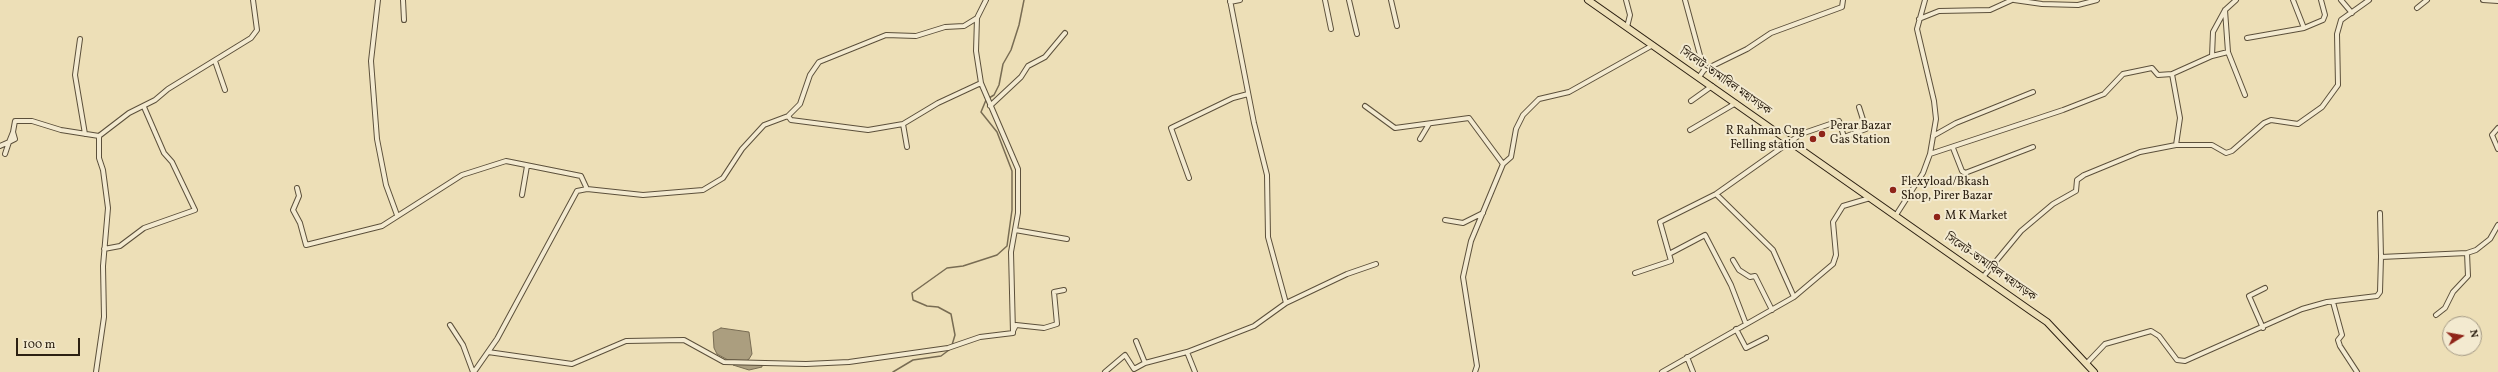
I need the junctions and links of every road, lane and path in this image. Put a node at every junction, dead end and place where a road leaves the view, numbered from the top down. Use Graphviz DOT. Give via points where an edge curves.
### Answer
graph roads {
  1 [pos="253,0"];
  2 [pos="378,0"];
  3 [pos="403,0"];
  4 [pos="986,0"];
  5 [pos="1240,0"];
  6 [pos="1325,0"];
  7 [pos="1349,0"];
  8 [pos="1391,0"];
  9 [pos="1588,0"];
  10 [pos="1626,0"];
  11 [pos="1685,0"];
  12 [pos="1843,0"];
  13 [pos="1925,0"];
  14 [pos="2013,0"];
  15 [pos="2097,0"];
  16 [pos="2236,0"];
  17 [pos="2293,0"];
  18 [pos="2321,0"];
  19 [pos="2341,0"];
  20 [pos="2369,0"];
  21 [pos="2427,0"];
  22 [pos="2483,0"];
  23 [pos="1230,1"];
  24 [pos="2498,1"];
  25 [pos="2083,2"];
  26 [pos="2417,8"];
  27 [pos="2225,10"];
  28 [pos="2352,13"];
  29 [pos="977,18"];
  30 [pos="1919,19"];
  31 [pos="404,20"];
  32 [pos="1397,26"];
  33 [pos="1627,27"];
  34 [pos="2304,28"];
  35 [pos="1331,29"];
  36 [pos="1065,32"];
  37 [pos="1357,34"];
  38 [pos="2247,38"];
  39 [pos="80,39"];
  40 [pos="1653,44"];
  41 [pos="2228,52"];
  42 [pos="2212,56"];
  43 [pos="214,61"];
  44 [pos="1704,70"];
  45 [pos="2172,74"];
  46 [pos="1700,78"];
  47 [pos="981,83"];
  48 [pos="1712,86"];
  49 [pos="225,90"];
  50 [pos="2033,92"];
  51 [pos="1248,94"];
  52 [pos="2245,95"];
  53 [pos="1691,101"];
  54 [pos="1736,103"];
  55 [pos="990,106"];
  56 [pos="1365,106"];
  57 [pos="144,107"];
  58 [pos="1859,107"];
  59 [pos="788,116"];
  60 [pos="903,124"];
  61 [pos="1429,124"];
  62 [pos="2498,128"];
  63 [pos="1690,130"];
  64 [pos="85,134"];
  65 [pos="99,136"];
  66 [pos="1933,136"];
  67 [pos="1420,139"];
  68 [pos="8,142"];
  69 [pos="1792,143"];
  70 [pos="2176,145"];
  71 [pos="0,146"];
  72 [pos="907,147"];
  73 [pos="2033,147"];
  74 [pos="1953,148"];
  75 [pos="2498,149"];
  76 [pos="5,154"];
  77 [pos="1930,154"];
  78 [pos="1504,164"];
  79 [pos="527,166"];
  80 [pos="1189,178"];
  81 [pos="297,188"];
  82 [pos="587,189"];
  83 [pos="1716,194"];
  84 [pos="522,195"];
  85 [pos="1870,198"];
  86 [pos="1483,213"];
  87 [pos="2380,213"];
  88 [pos="397,215"];
  89 [pos="1896,215"];
  90 [pos="1445,220"];
  91 [pos="2498,225"];
  92 [pos="1015,230"];
  93 [pos="1068,239"];
  94 [pos="104,249"];
  95 [pos="2467,253"];
  96 [pos="1669,254"];
  97 [pos="2382,257"];
  98 [pos="1733,260"];
  99 [pos="1376,264"];
  100 [pos="1635,273"];
  101 [pos="1982,277"];
  102 [pos="2265,288"];
  103 [pos="1064,290"];
  104 [pos="1794,297"];
  105 [pos="2333,302"];
  106 [pos="1286,303"];
  107 [pos="1772,310"];
  108 [pos="2436,315"];
  109 [pos="1746,324"];
  110 [pos="450,325"];
  111 [pos="2263,328"];
  112 [pos="1736,329"];
  113 [pos="1013,333"];
  114 [pos="1766,338"];
  115 [pos="1136,341"];
  116 [pos="488,352"];
  117 [pos="1187,352"];
  118 [pos="1687,357"];
  119 [pos="1144,363"];
  120 [pos="2087,363"];
  121 [pos="96,372"];
  122 [pos="473,372"];
  123 [pos="1105,372"];
  124 [pos="1195,372"];
  125 [pos="1475,372"];
  126 [pos="1662,372"];
  127 [pos="1693,372"];
  128 [pos="2094,372"];
  129 [pos="2357,372"];
  1 -- 43 [label="street" via="257,30 255,34"];
  2 -- 88 [label="street" via="371,61 376,139 386,185"];
  3 -- 31 [label="street"];
  4 -- 29 [label="street"];
  5 -- 23 [label="street"];
  6 -- 35 [label="street"];
  7 -- 37 [label="street"];
  8 -- 32 [label="street"];
  9 -- 33 [label="highway, সিলেট-তামাবিল মহাসড়ক"];
  10 -- 33 [label="street" via="1630,15"];
  11 -- 44 [label="street"];
  12 -- 44 [label="street" via="1842,7 1771,33 1747,49"];
  13 -- 30 [label="street"];
  14 -- 25 [label="street" via="2042,4"];
  14 -- 30 [label="street" via="1990,10 1939,11"];
  15 -- 25 [label="street"];
  16 -- 27 [label="street"];
  17 -- 34 [label="street"];
  18 -- 34 [label="street" via="2325,19"];
  19 -- 28 [label="street"];
  20 -- 28 [label="street"];
  21 -- 26 [label="street"];
  22 -- 24 [label="street"];
  23 -- 51 [label="street"];
  27 -- 41 [label="street"];
  27 -- 42 [label="street" via="2213,32"];
  28 -- 70 [label="street" via="2341,20 2337,34 2338,85 2322,107 2298,124 2271,120 2264,123 2232,151 2226,153 2212,145"];
  29 -- 47 [label="street" via="976,51"];
  29 -- 59 [label="street" via="964,26 945,27 916,36 886,35 819,62 810,75 800,104"];
  30 -- 66 [label="street" via="1917,29 1934,101 1936,119"];
  33 -- 40 [label="highway, সিলেট-তামাবিল মহাসড়ক"];
  34 -- 38 [label="street"];
  36 -- 55 [label="street" via="1044,57 1028,66 1021,77"];
  39 -- 64 [label="street" via="75,75"];
  40 -- 46 [label="highway, সিলেট-তামাবিল মহাসড়ক"];
  40 -- 78 [label="street" via="1569,92 1539,99 1523,114 1516,129 1511,157"];
  41 -- 42 [label="street"];
  41 -- 52 [label="street"];
  42 -- 45 [label="street"];
  43 -- 49 [label="street"];
  43 -- 57 [label="street"];
  44 -- 46 [label="street"];
  45 -- 70 [label="street" via="2180,118"];
  45 -- 74 [label="street" via="2158,75 2152,68 2123,74 2104,94"];
  46 -- 48 [label="highway, সিলেট-তামাবিল মহাসড়ক"];
  47 -- 55 [label="street"];
  47 -- 60 [label="street" via="938,103"];
  48 -- 53 [label="street"];
  48 -- 54 [label="highway, সিলেট-তামাবিল মহাসড়ক"];
  50 -- 66 [label="street" via="1956,123"];
  51 -- 80 [label="street" via="1233,98 1171,128"];
  51 -- 106 [label="street" via="1267,175 1268,237"];
  54 -- 63 [label="street"];
  54 -- 69 [label="highway, সিলেট-তামাবিল মহাসড়ক"];
  55 -- 92 [label="street" via="1018,168 1018,213"];
  56 -- 61 [label="street" via="1395,128"];
  57 -- 65 [label="street" via="130,113"];
  57 -- 94 [label="street" via="164,153 172,162 195,210 144,228 120,246"];
  58 -- 69 [label="street" via="1866,129 1844,137 1839,121 1801,134"];
  59 -- 60 [label="street" via="791,120 868,130"];
  59 -- 82 [label="street" via="764,125 742,149 723,178 703,190 643,195"];
  60 -- 72 [label="street"];
  61 -- 67 [label="street"];
  61 -- 78 [label="street" via="1469,118"];
  62 -- 75 [label="street" via="2492,135"];
  64 -- 65 [label="street"];
  64 -- 68 [label="street" via="19,120 13,123"];
  65 -- 94 [label="street" via="99,158 108,198"];
  66 -- 77 [label="street"];
  68 -- 71 [label="street"];
  68 -- 76 [label="street"];
  69 -- 83 [label="street"];
  69 -- 85 [label="highway, সিলেট-তামাবিল মহাসড়ক"];
  70 -- 101 [label="street" via="2131,155 2084,175 2077,180 2076,192 2053,204 2021,231"];
  73 -- 74 [label="street" via="1965,173"];
  74 -- 77 [label="street"];
  77 -- 89 [label="street" via="1916,188"];
  78 -- 86 [label="street"];
  79 -- 82 [label="street" via="581,176"];
  79 -- 84 [label="street"];
  79 -- 88 [label="street" via="506,162 462,175"];
  81 -- 88 [label="street" via="299,196 293,210 300,223 306,245 382,226"];
  82 -- 116 [label="street" via="577,191"];
  83 -- 96 [label="street" via="1660,222"];
  83 -- 104 [label="street" via="1773,250"];
  85 -- 89 [label="highway, সিলেট-তামাবিল মহাসড়ক"];
  85 -- 104 [label="street" via="1843,206 1833,222 1836,254 1833,264"];
  86 -- 90 [label="street" via="1462,222"];
  86 -- 125 [label="street" via="1471,241 1463,278 1477,366"];
  87 -- 97 [label="street"];
  89 -- 101 [label="highway, সিলেট-তামাবিল মহাসড়ক"];
  91 -- 95 [label="street" via="2490,239 2476,250"];
  92 -- 93 [label="street"];
  92 -- 113 [label="street" via="1011,252"];
  94 -- 121 [label="street" via="104,317"];
  95 -- 97 [label="street"];
  95 -- 108 [label="street" via="2468,276 2453,292 2445,308"];
  96 -- 100 [label="street" via="1671,261"];
  96 -- 109 [label="street" via="1705,235 1731,285"];
  97 -- 105 [label="street" via="2380,292 2377,296"];
  98 -- 107 [label="street" via="1739,270 1750,277 1755,276"];
  99 -- 106 [label="street" via="1347,274"];
  101 -- 120 [label="highway, সিলেট-তামাবিল মহাসড়ক" via="2046,322"];
  102 -- 111 [label="street" via="2250,296"];
  103 -- 113 [label="street" via="1054,292 1056,324 1044,328 1016,325"];
  104 -- 107 [label="street"];
  105 -- 111 [label="street" via="2302,309"];
  105 -- 129 [label="street" via="2342,335 2338,340 2340,346"];
  106 -- 117 [label="street" via="1254,326"];
  107 -- 109 [label="street"];
  109 -- 112 [label="street"];
  110 -- 122 [label="street" via="463,345"];
  111 -- 120 [label="street" via="2185,361 2177,360 2159,336 2151,331 2129,335 2105,344"];
  112 -- 114 [label="street" via="1746,348"];
  112 -- 118 [label="street"];
  113 -- 116 [label="street" via="980,337 948,348 849,362 806,364 724,362 684,340 626,341 572,364"];
  115 -- 119 [label="street"];
  116 -- 122 [label="street"];
  117 -- 119 [label="street"];
  117 -- 124 [label="street"];
  118 -- 126 [label="street"];
  118 -- 127 [label="street"];
  119 -- 123 [label="street" via="1134,369 1125,355"];
  120 -- 128 [label="highway, সিলেট-তামাবিল মহাসড়ক"];
}
